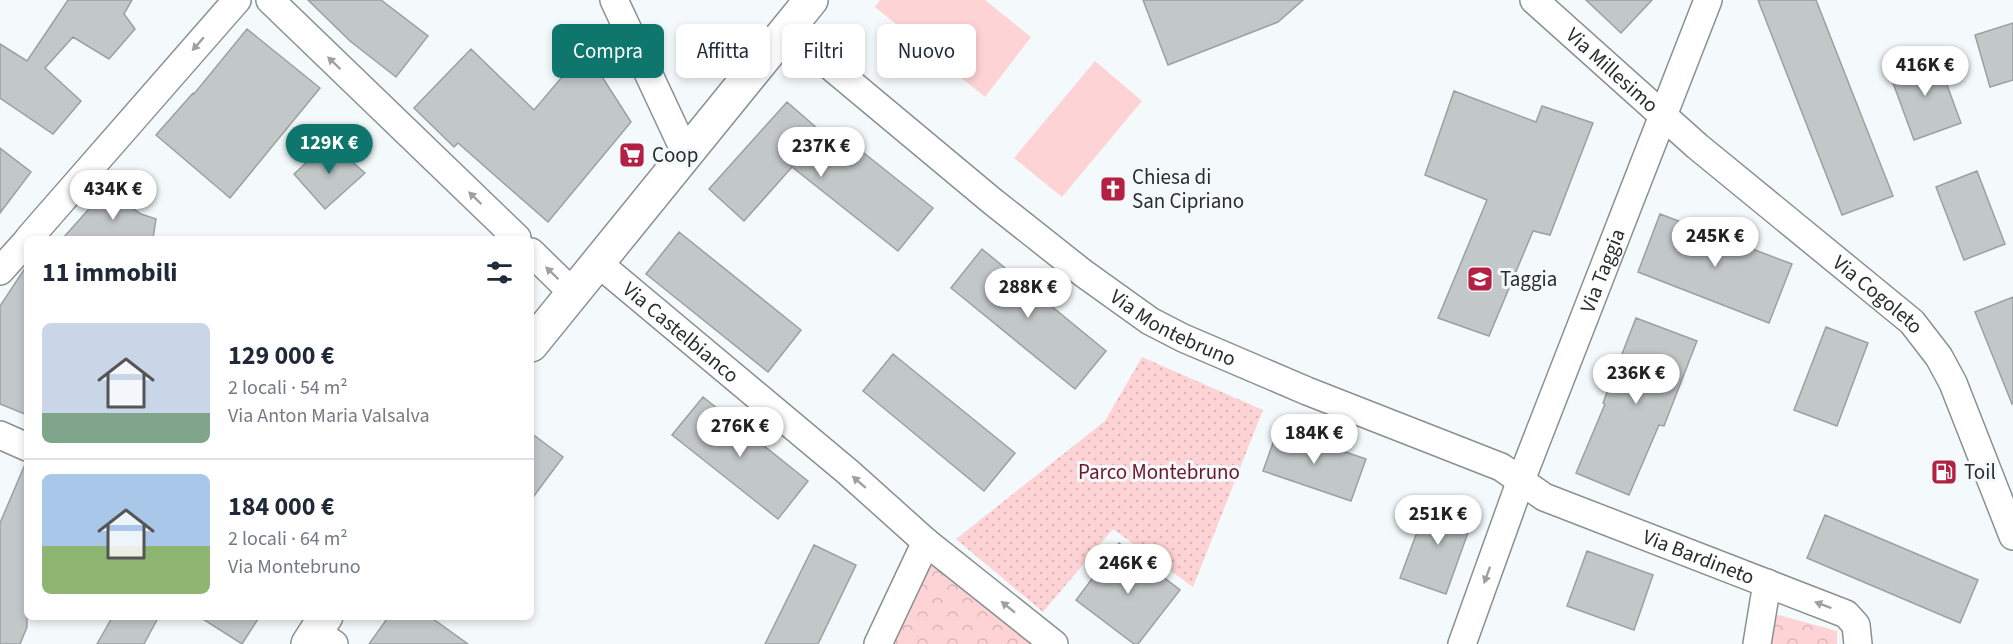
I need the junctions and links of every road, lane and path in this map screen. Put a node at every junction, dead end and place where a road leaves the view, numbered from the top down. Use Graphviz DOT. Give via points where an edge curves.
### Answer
graph roads {
  1 [pos="237,0"];
  2 [pos="270,0"];
  3 [pos="614,0"];
  4 [pos="811,0"];
  5 [pos="1534,0"];
  6 [pos="1553,0"];
  7 [pos="1708,0"];
  8 [pos="792,24"];
  9 [pos="782,36"];
  10 [pos="845,78"];
  11 [pos="1666,107"];
  12 [pos="686,154"];
  13 [pos="29,236"];
  14 [pos="515,236"];
  15 [pos="20,246"];
  16 [pos="534,255"];
  17 [pos="598,263"];
  18 [pos="0,271"];
  19 [pos="573,293"];
  20 [pos="534,341"];
  21 [pos="0,435"];
  22 [pos="24,446"];
  23 [pos="1521,480"];
  24 [pos="2013,536"];
  25 [pos="926,542"];
  26 [pos="1767,583"];
  27 [pos="878,644"];
  28 [pos="1054,644"];
  29 [pos="1462,644"];
  30 [pos="1757,644"];
  31 [pos="1858,644"];
  1 -- 13 [label="street, one-way"];
  14 -- 2 [label="street, one-way"];
  3 -- 12 [label="street"];
  4 -- 8 [label="main road"];
  5 -- 11 [label="street, Via Millesimo"];
  6 -- 11 [label="street, Via Millesimo"];
  7 -- 11 [label="street, Via Taggia"];
  9 -- 12 [label="main road"];
  10 -- 23 [label="street, Via Montebruno" via="992,201 1150,321 1307,391 1501,467"];
  11 -- 23 [label="street, Via Taggia"];
  11 -- 24 [label="street, Via Cogoleto" via="1912,322 1953,383"];
  12 -- 17 [label="main road"];
  15 -- 18 [label="street"];
  19 -- 16 [label="street, one-way"];
  17 -- 19 [label="main road"];
  25 -- 17 [label="street, Via Castelbianco, one-way"];
  19 -- 20 [label="main road"];
  21 -- 22 [label="street"];
  23 -- 26 [label="street, Via Bardineto" via="1544,497"];
  23 -- 29 [label="street, Via Taggia, one-way"];
  25 -- 27 [label="street"];
  28 -- 25 [label="street, Via Castelbianco, one-way"];
  26 -- 30 [label="street"];
  31 -- 26 [label="street, Via Bardineto, one-way" via="1856,625 1846,614"];
}
